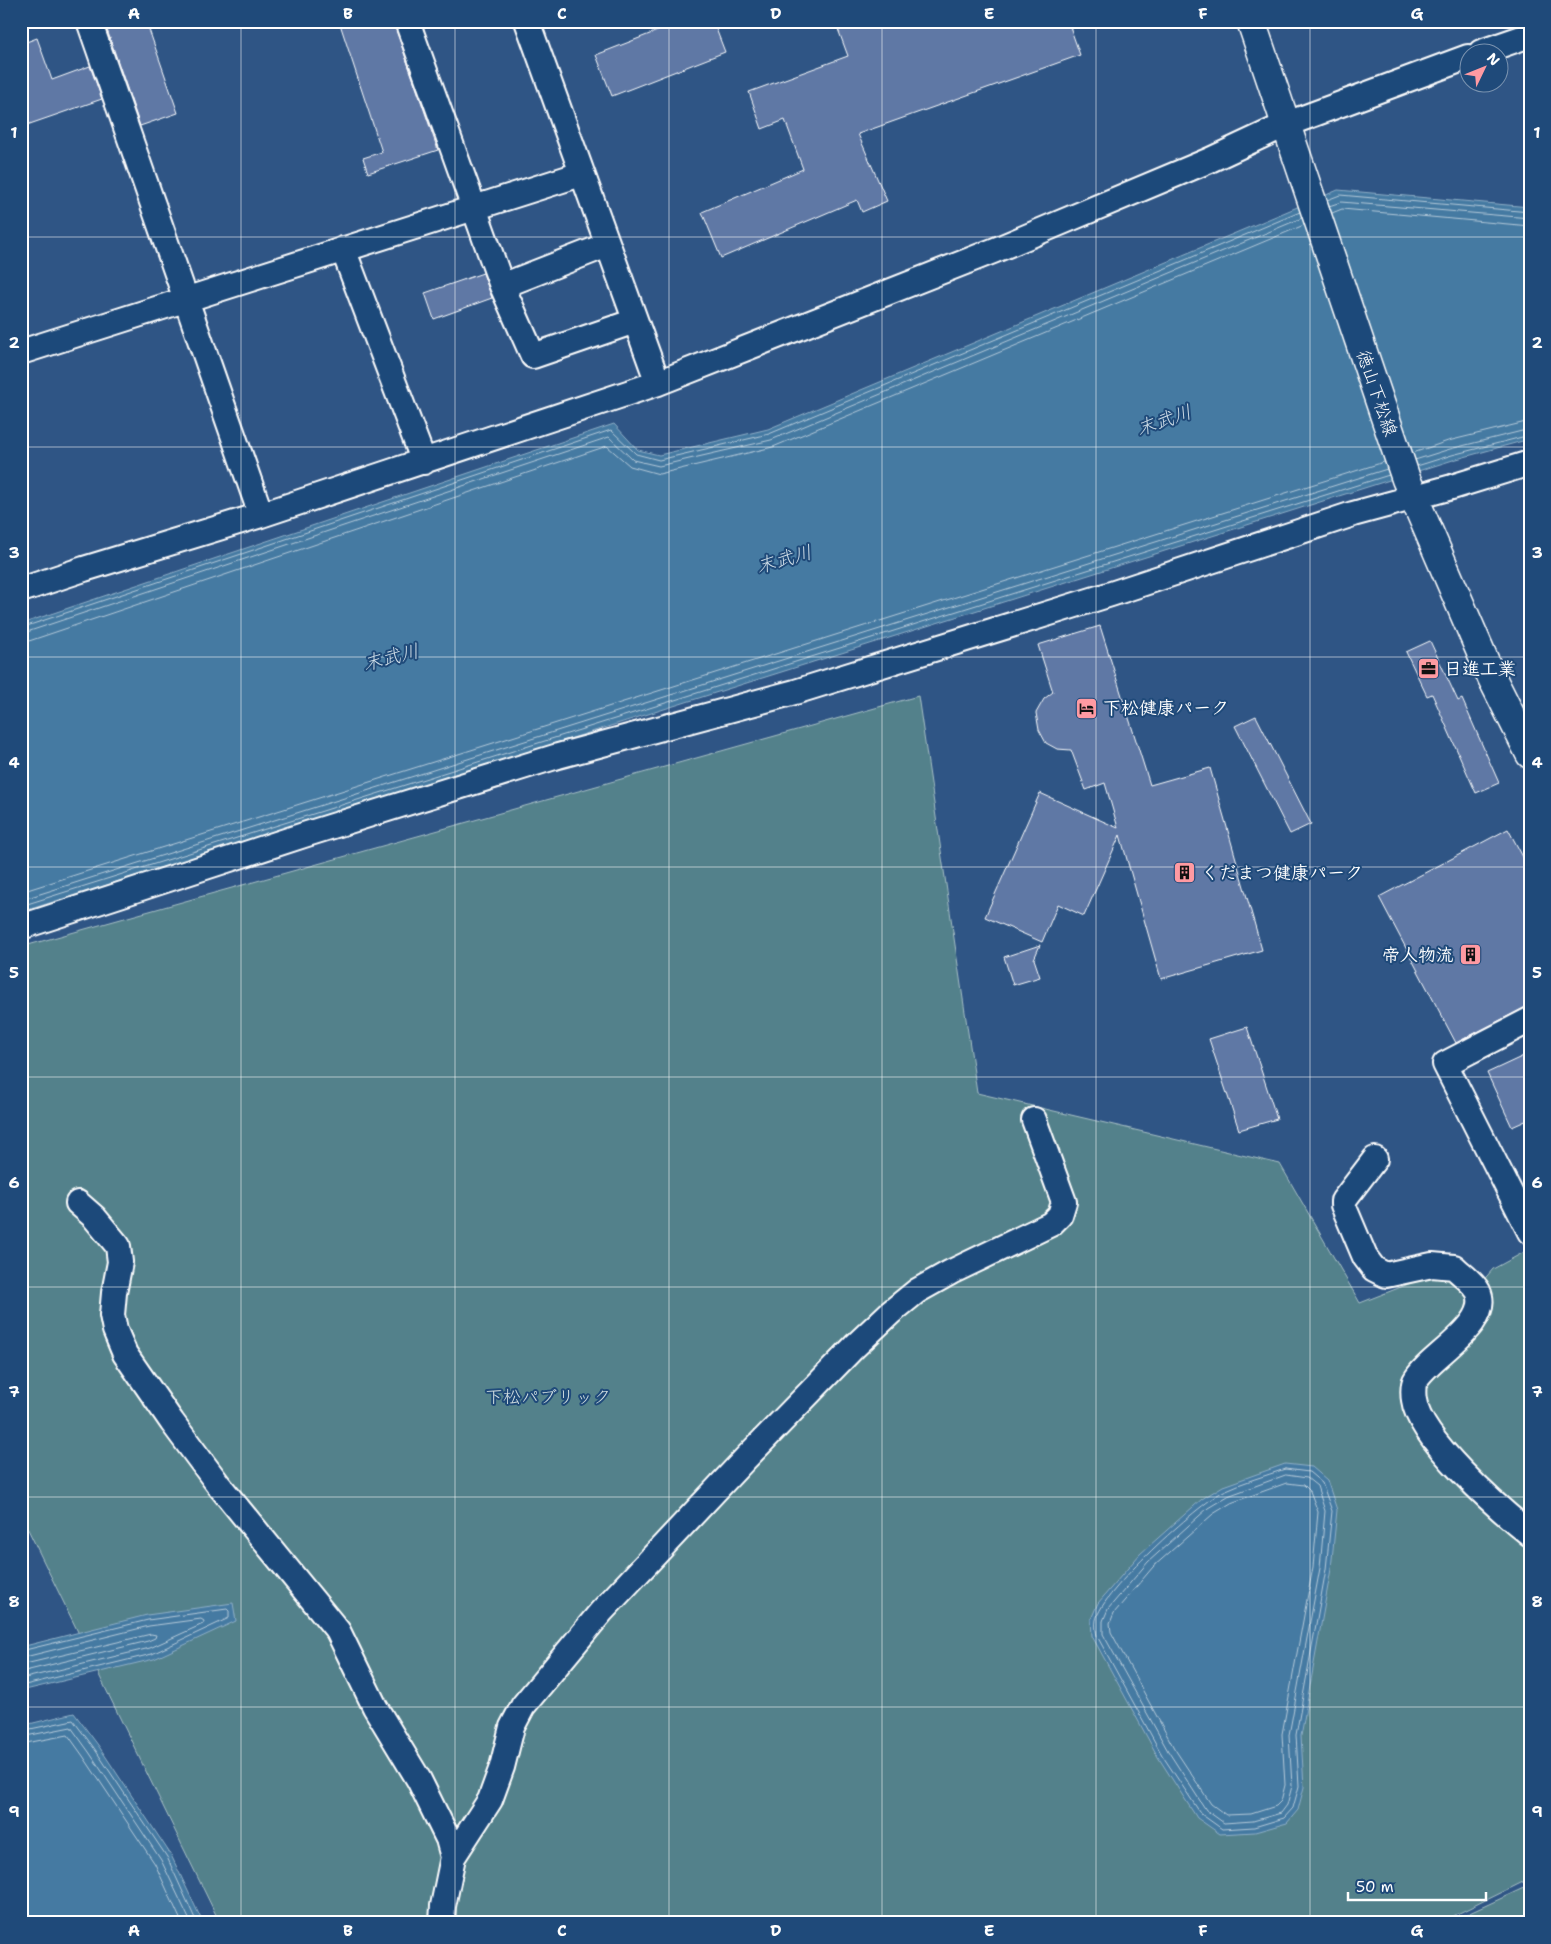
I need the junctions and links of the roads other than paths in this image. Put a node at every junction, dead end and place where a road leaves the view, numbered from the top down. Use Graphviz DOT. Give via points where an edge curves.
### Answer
graph roads {
  1 [pos="89,21"];
  2 [pos="407,21"];
  3 [pos="527,21"];
  4 [pos="1251,21"];
  5 [pos="1530,35"];
  6 [pos="1508,43"];
  7 [pos="1458,61"];
  8 [pos="1287,124"];
  9 [pos="581,174"];
  10 [pos="475,207"];
  11 [pos="607,245"];
  12 [pos="343,249"];
  13 [pos="502,286"];
  14 [pos="186,299"];
  15 [pos="635,321"];
  16 [pos="21,352"];
  17 [pos="658,383"];
  18 [pos="424,462"];
  19 [pos="1530,463"];
  20 [pos="1410,488"];
  21 [pos="261,515"];
  22 [pos="21,590"];
  23 [pos="1530,754"];
  24 [pos="21,927"];
  25 [pos="1530,1020"];
  26 [pos="1034,1120"];
  27 [pos="1375,1160"];
  28 [pos="78,1203"];
  29 [pos="1530,1232"];
  30 [pos="1530,1534"];
  31 [pos="453,1857"];
  32 [pos="442,1923"];
  1 -- 14 [label="street"];
  2 -- 10 [label="street"];
  3 -- 9 [label="street"];
  4 -- 8 [label="main road, 徳山下松線"];
  5 -- 6 [label="street"];
  7 -- 8 [label="street"];
  8 -- 17 [label="street" via="1210,160 993,251"];
  8 -- 20 [label="main road, 徳山下松線"];
  9 -- 10 [label="street"];
  9 -- 11 [label="street"];
  10 -- 12 [label="street"];
  10 -- 13 [label="street"];
  11 -- 13 [label="street"];
  11 -- 15 [label="street"];
  12 -- 14 [label="street"];
  12 -- 18 [label="street"];
  13 -- 15 [label="street" via="533,356"];
  14 -- 16 [label="street"];
  14 -- 21 [label="street"];
  15 -- 17 [label="street"];
  17 -- 18 [label="street"];
  18 -- 21 [label="street"];
  19 -- 20 [label="street" via="1452,487"];
  20 -- 23 [label="main road, 徳山下松線" via="1492,678"];
  20 -- 24 [label="street" via="1353,514 1111,594 804,689 558,756"];
  21 -- 22 [label="street"];
  25 -- 29 [label="street" via="1445,1064"];
  26 -- 31 [label="street" via="1064,1202 1060,1215 1051,1224 917,1291 855,1346 693,1513 601,1612 522,1706 512,1727 490,1800"];
  27 -- 30 [label="street" via="1343,1205 1365,1257 1374,1269 1386,1275 1432,1265 1454,1267 1478,1292 1480,1304 1475,1320 1415,1382 1413,1398 1417,1412 1432,1437 1462,1471"];
  28 -- 31 [label="street" via="94,1216 118,1246 120,1262 112,1315 125,1354 218,1484 338,1631 375,1707 419,1780 448,1839"];
  31 -- 32 [label="street"];
}
